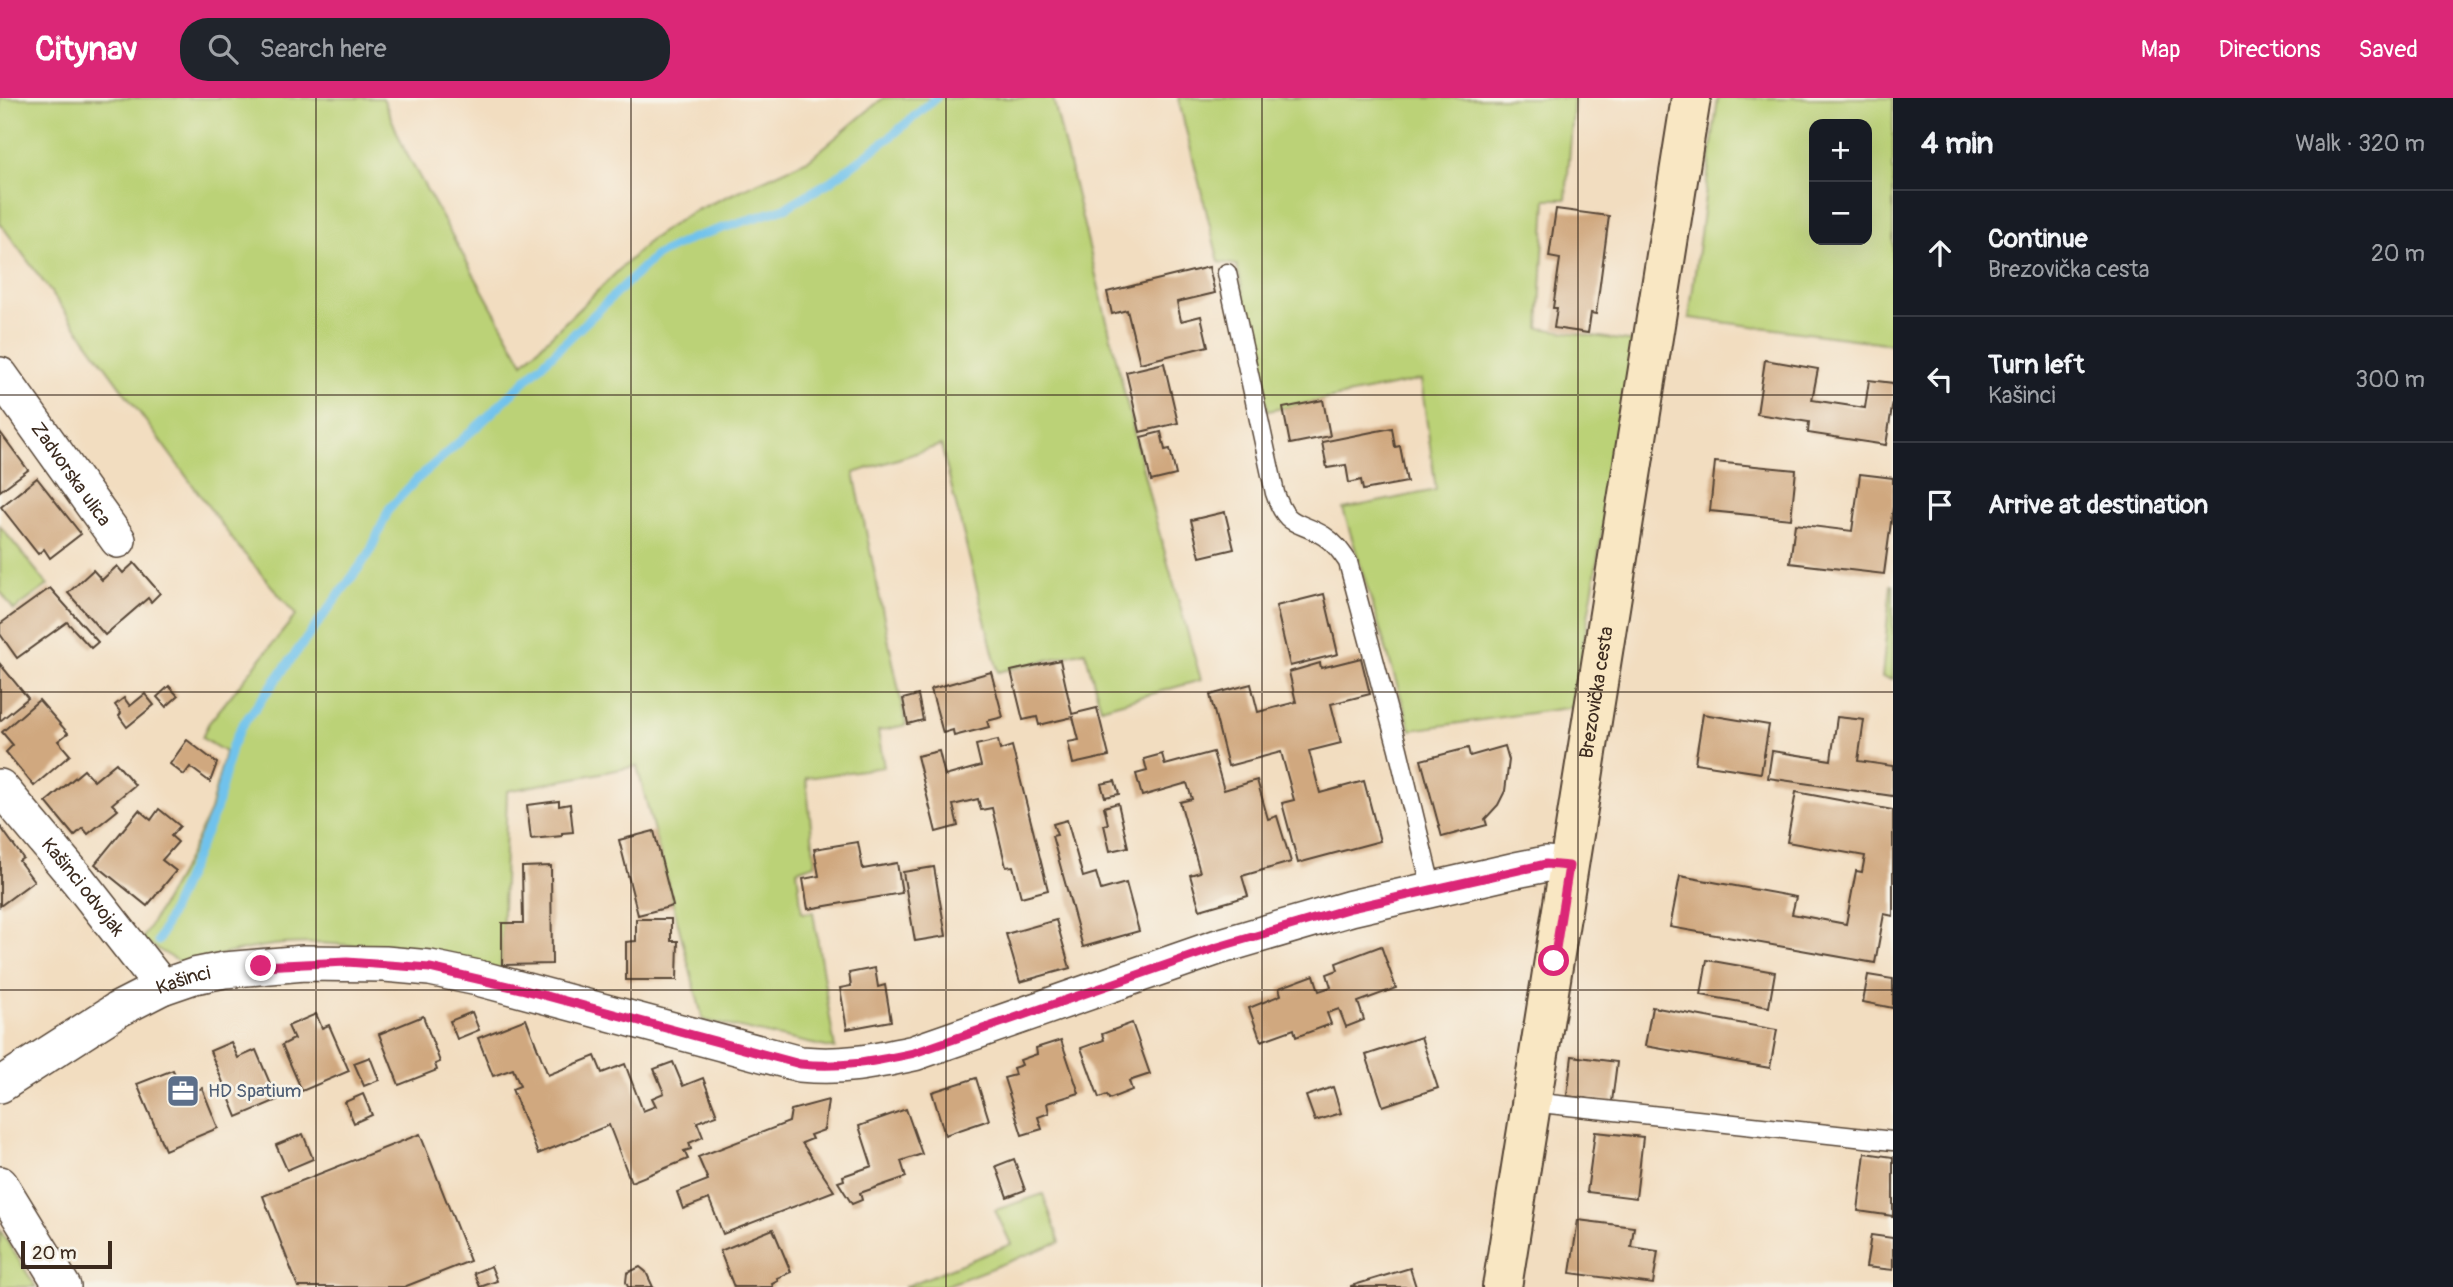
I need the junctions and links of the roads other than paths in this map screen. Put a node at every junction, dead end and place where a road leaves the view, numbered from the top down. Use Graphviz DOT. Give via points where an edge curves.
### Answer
graph roads {
  1 [pos="1691,98"];
  2 [pos="1227,273"];
  3 [pos="0,374"];
  4 [pos="118,540"];
  5 [pos="0,788"];
  6 [pos="1569,866"];
  7 [pos="1432,890"];
  8 [pos="162,988"];
  9 [pos="0,1085"];
  10 [pos="1531,1102"];
  11 [pos="1893,1141"];
  12 [pos="0,1184"];
  13 [pos="63,1287"];
  14 [pos="1502,1287"];
  1 -- 6 [label="main road, Brezovička cesta"];
  2 -- 7 [label="lane" via="1275,493 1291,520 1323,535 1348,562"];
  3 -- 4 [label="street, Zadvorska ulica"];
  5 -- 8 [label="street, Kašinci odvojak"];
  6 -- 7 [label="street, Kašinci" via="1546,864"];
  6 -- 10 [label="main road, Brezovička cesta"];
  7 -- 8 [label="street, Kašinci" via="1218,947 914,1053 831,1067 800,1064 430,968 293,963 224,970"];
  8 -- 9 [label="street, Kašinci" via="117,1010"];
  10 -- 11 [label="lane"];
  10 -- 14 [label="main road, Brezovička cesta"];
  12 -- 13 [label="street"];
}
